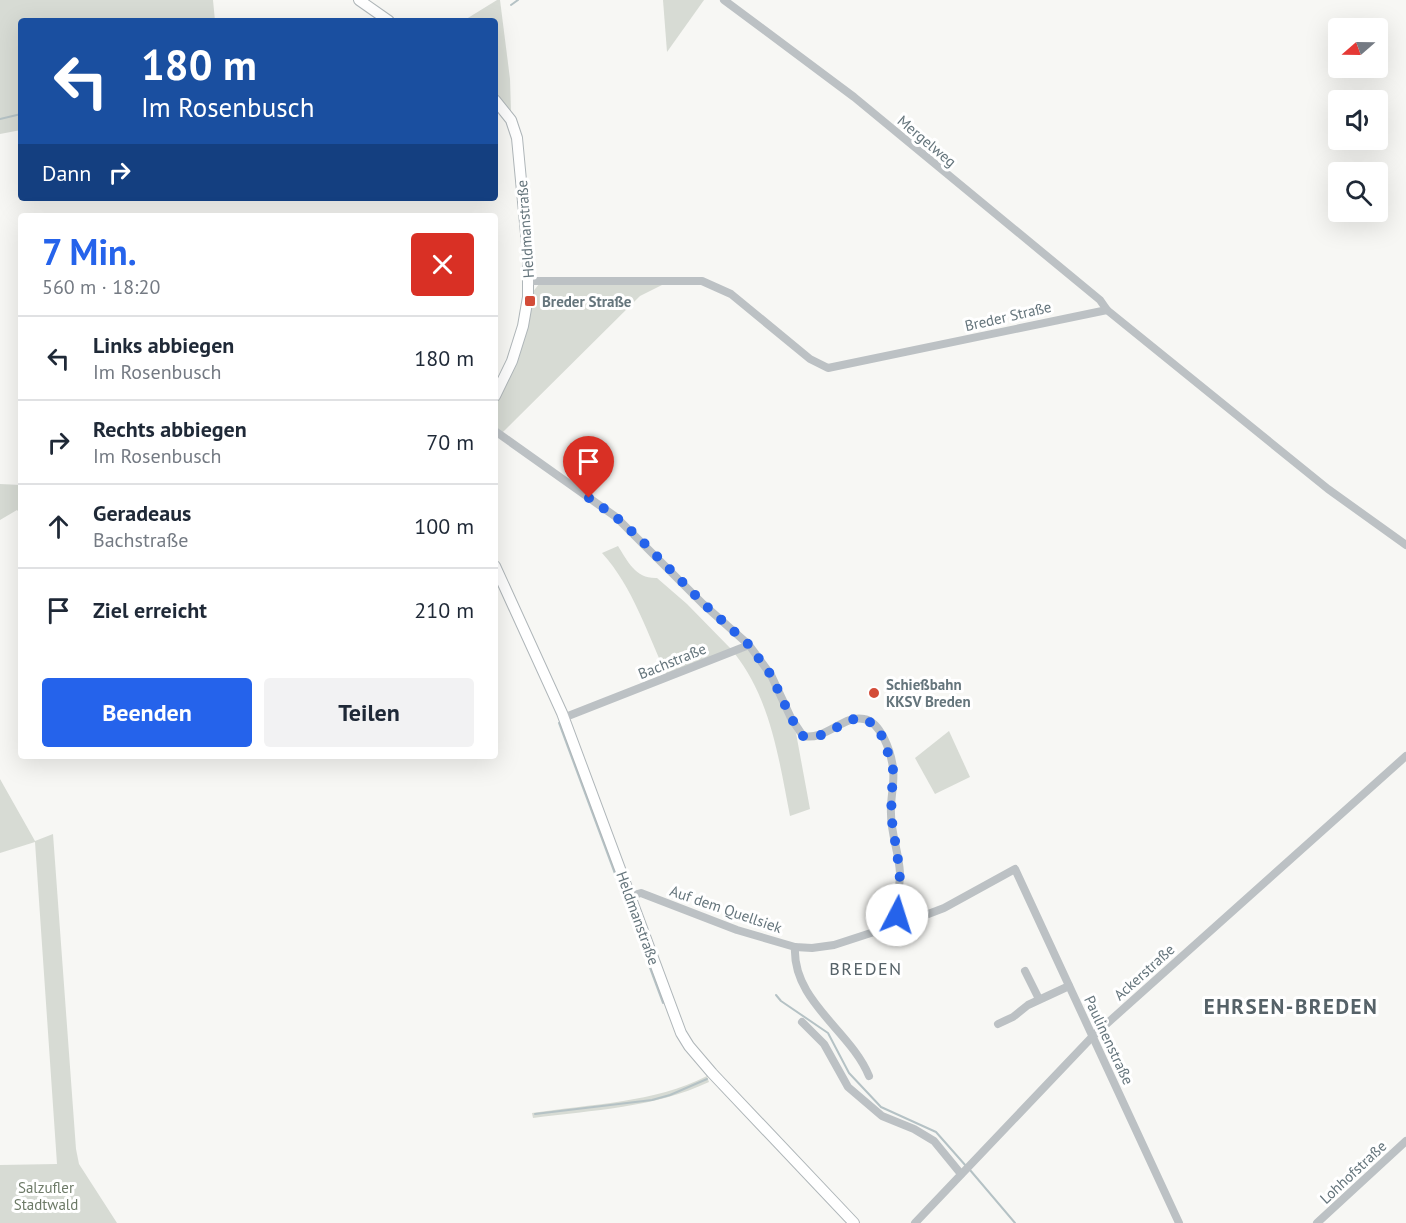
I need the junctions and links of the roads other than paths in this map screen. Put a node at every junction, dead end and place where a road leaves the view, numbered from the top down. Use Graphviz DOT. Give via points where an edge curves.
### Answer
graph roads {
  1 [pos="359,0"];
  2 [pos="724,0"];
  3 [pos="385,18"];
  4 [pos="498,104"];
  5 [pos="529,281"];
  6 [pos="1107,310"];
  7 [pos="498,390"];
  8 [pos="498,432"];
  9 [pos="1406,545"];
  10 [pos="498,573"];
  11 [pos="749,645"];
  12 [pos="563,718"];
  13 [pos="1406,756"];
  14 [pos="1015,869"];
  15 [pos="630,896"];
  16 [pos="900,923"];
  17 [pos="795,947"];
  18 [pos="1025,970"];
  19 [pos="1069,986"];
  20 [pos="1039,999"];
  21 [pos="802,1022"];
  22 [pos="998,1024"];
  23 [pos="1093,1036"];
  24 [pos="869,1076"];
  25 [pos="1406,1140"];
  26 [pos="1399,1147"];
  27 [pos="1406,1155"];
  28 [pos="961,1174"];
  29 [pos="854,1223"];
  30 [pos="915,1223"];
  31 [pos="1179,1223"];
  32 [pos="1317,1223"];
  1 -- 3 [label="main road"];
  2 -- 6 [label="street, Mergelweg" via="854,97 1100,300"];
  4 -- 5 [label="main road, Heldmanstraße" via="511,120 517,138"];
  5 -- 6 [label="street, Breder Straße" via="702,281 731,294 810,359 828,368"];
  5 -- 7 [label="main road, Heldmanstraße" via="523,326"];
  6 -- 9 [label="street" via="1328,489"];
  8 -- 11 [label="street" via="616,517"];
  10 -- 12 [label="main road, Heldmanstraße"];
  11 -- 12 [label="street, Bachstraße"];
  11 -- 16 [label="street" via="771,675 803,736 819,736 862,718 875,725 883,738 893,768 891,815 899,866"];
  12 -- 15 [label="main road, Heldmanstraße"];
  13 -- 23 [label="street, Ackerstraße"];
  14 -- 16 [label="street, Auf dem Quellsiek" via="944,908"];
  14 -- 19 [label="street, Paulinenstraße"];
  15 -- 17 [label="street, Auf dem Quellsiek" via="641,893 737,930"];
  15 -- 29 [label="main road, Heldmanstraße" via="689,1046"];
  16 -- 17 [label="street, Auf dem Quellsiek" via="834,945"];
  17 -- 24 [label="street" via="808,994 862,1059"];
  18 -- 20 [label="street"];
  19 -- 20 [label="street"];
  19 -- 23 [label="street, Paulinenstraße"];
  20 -- 22 [label="street"];
  21 -- 28 [label="street" via="824,1044 848,1087 882,1116 934,1141"];
  23 -- 28 [label="street, Ackerstraße"];
  23 -- 31 [label="street, Paulinenstraße"];
  25 -- 26 [label="street, Lohhofstraße"];
  26 -- 27 [label="street"];
  26 -- 32 [label="street, Lohhofstraße"];
  28 -- 30 [label="street, Ackerstraße"];
}
